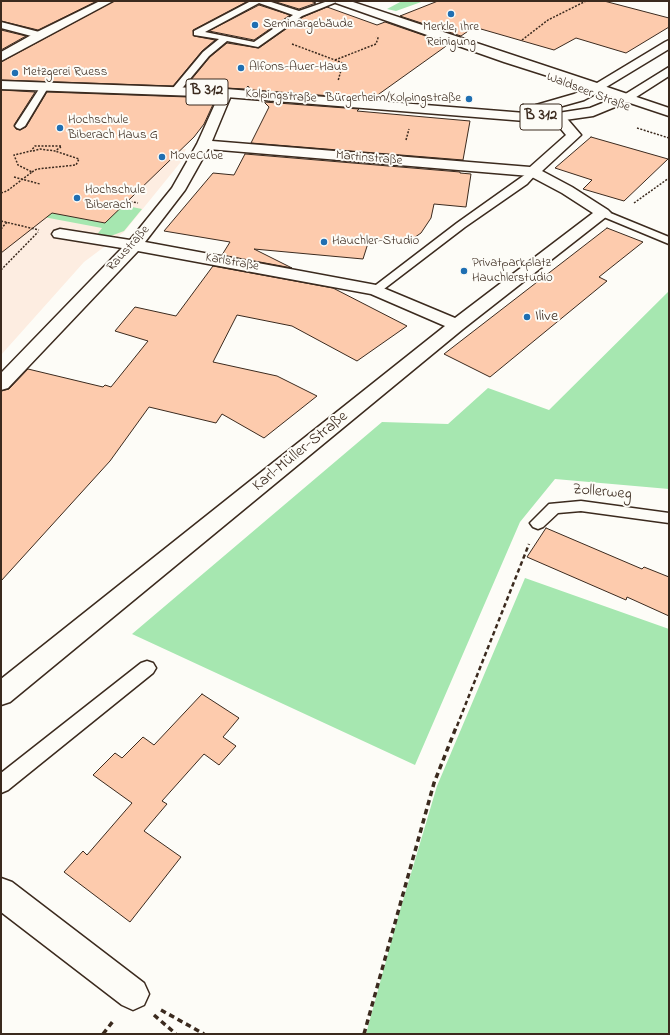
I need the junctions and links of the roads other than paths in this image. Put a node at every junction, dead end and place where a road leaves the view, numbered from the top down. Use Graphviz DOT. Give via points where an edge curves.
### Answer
graph roads {
  1 [pos="108,1"];
  2 [pos="257,1"];
  3 [pos="261,1"];
  4 [pos="335,1"];
  5 [pos="340,1"];
  6 [pos="299,14"];
  7 [pos="1,25"];
  8 [pos="39,35"];
  9 [pos="225,38"];
  10 [pos="669,44"];
  11 [pos="1,57"];
  12 [pos="508,59"];
  13 [pos="669,71"];
  14 [pos="1,85"];
  15 [pos="45,86"];
  16 [pos="598,88"];
  17 [pos="176,90"];
  18 [pos="226,93"];
  19 [pos="586,94"];
  20 [pos="625,98"];
  21 [pos="613,103"];
  22 [pos="669,112"];
  23 [pos="488,113"];
  24 [pos="558,117"];
  25 [pos="669,122"];
  26 [pos="20,126"];
  27 [pos="204,144"];
  28 [pos="534,172"];
  29 [pos="604,213"];
  30 [pos="60,234"];
  31 [pos="669,241"];
  32 [pos="134,245"];
  33 [pos="376,290"];
  34 [pos="457,325"];
  35 [pos="1,384"];
  36 [pos="669,518"];
  37 [pos="538,523"];
  38 [pos="147,668"];
  39 [pos="1,694"];
  40 [pos="1,784"];
  41 [pos="1,893"];
  42 [pos="133,994"];
  1 -- 8 [label="street"];
  2 -- 9 [label="lane" via="197,33"];
  3 -- 6 [label="lane"];
  4 -- 6 [label="lane"];
  5 -- 12 [label="street, Waldseer Straße"];
  6 -- 9 [label="lane" via="255,45"];
  7 -- 8 [label="street"];
  8 -- 11 [label="street"];
  9 -- 17 [label="lane" via="206,54"];
  10 -- 16 [label="street, Kolpingstraße"];
  12 -- 16 [label="street, Waldseer Straße"];
  12 -- 19 [label="street, Waldseer Straße"];
  13 -- 20 [label="street, Kolpingstraße"];
  14 -- 15 [label="street, Kolpingstraße / B 312"];
  15 -- 17 [label="street, Kolpingstraße / B 312"];
  15 -- 26 [label="lane"];
  16 -- 19 [label="street, Kolpingstraße / B 312"];
  16 -- 20 [label="street, Waldseer Straße"];
  17 -- 18 [label="street, Kolpingstraße / B 312"];
  18 -- 23 [label="street, Kolpingstraße / B 312"];
  18 -- 27 [label="street, Raustraße"];
  19 -- 21 [label="street, Waldseer Straße"];
  19 -- 23 [label="street, Kolpingstraße / B 312" via="549,107"];
  20 -- 21 [label="street, Kolpingstraße / B 312"];
  20 -- 22 [label="street, Waldseer Straße"];
  21 -- 24 [label="street, Kolpingstraße / B 312" via="593,112"];
  21 -- 25 [label="street, Waldseer Straße"];
  23 -- 24 [label="street, Kolpingstraße / B 312"];
  24 -- 28 [label="street" via="574,135"];
  27 -- 28 [label="street, Martinstraße"];
  27 -- 32 [label="street, Raustraße" via="178,190"];
  28 -- 29 [label="street"];
  28 -- 33 [label="lane"];
  29 -- 31 [label="lane"];
  29 -- 34 [label="street, Karl-Müller-Straße"];
  30 -- 32 [label="street, Karlstraße"];
  32 -- 33 [label="street, Karlstraße"];
  32 -- 35 [label="street, Raustraße"];
  33 -- 34 [label="street, Karlstraße"];
  34 -- 39 [label="street, Karl-Müller-Straße"];
  36 -- 37 [label="lane, Zollerweg" via="581,506 554,508"];
  38 -- 40 [label="lane"];
  41 -- 42 [label="street"];
}
